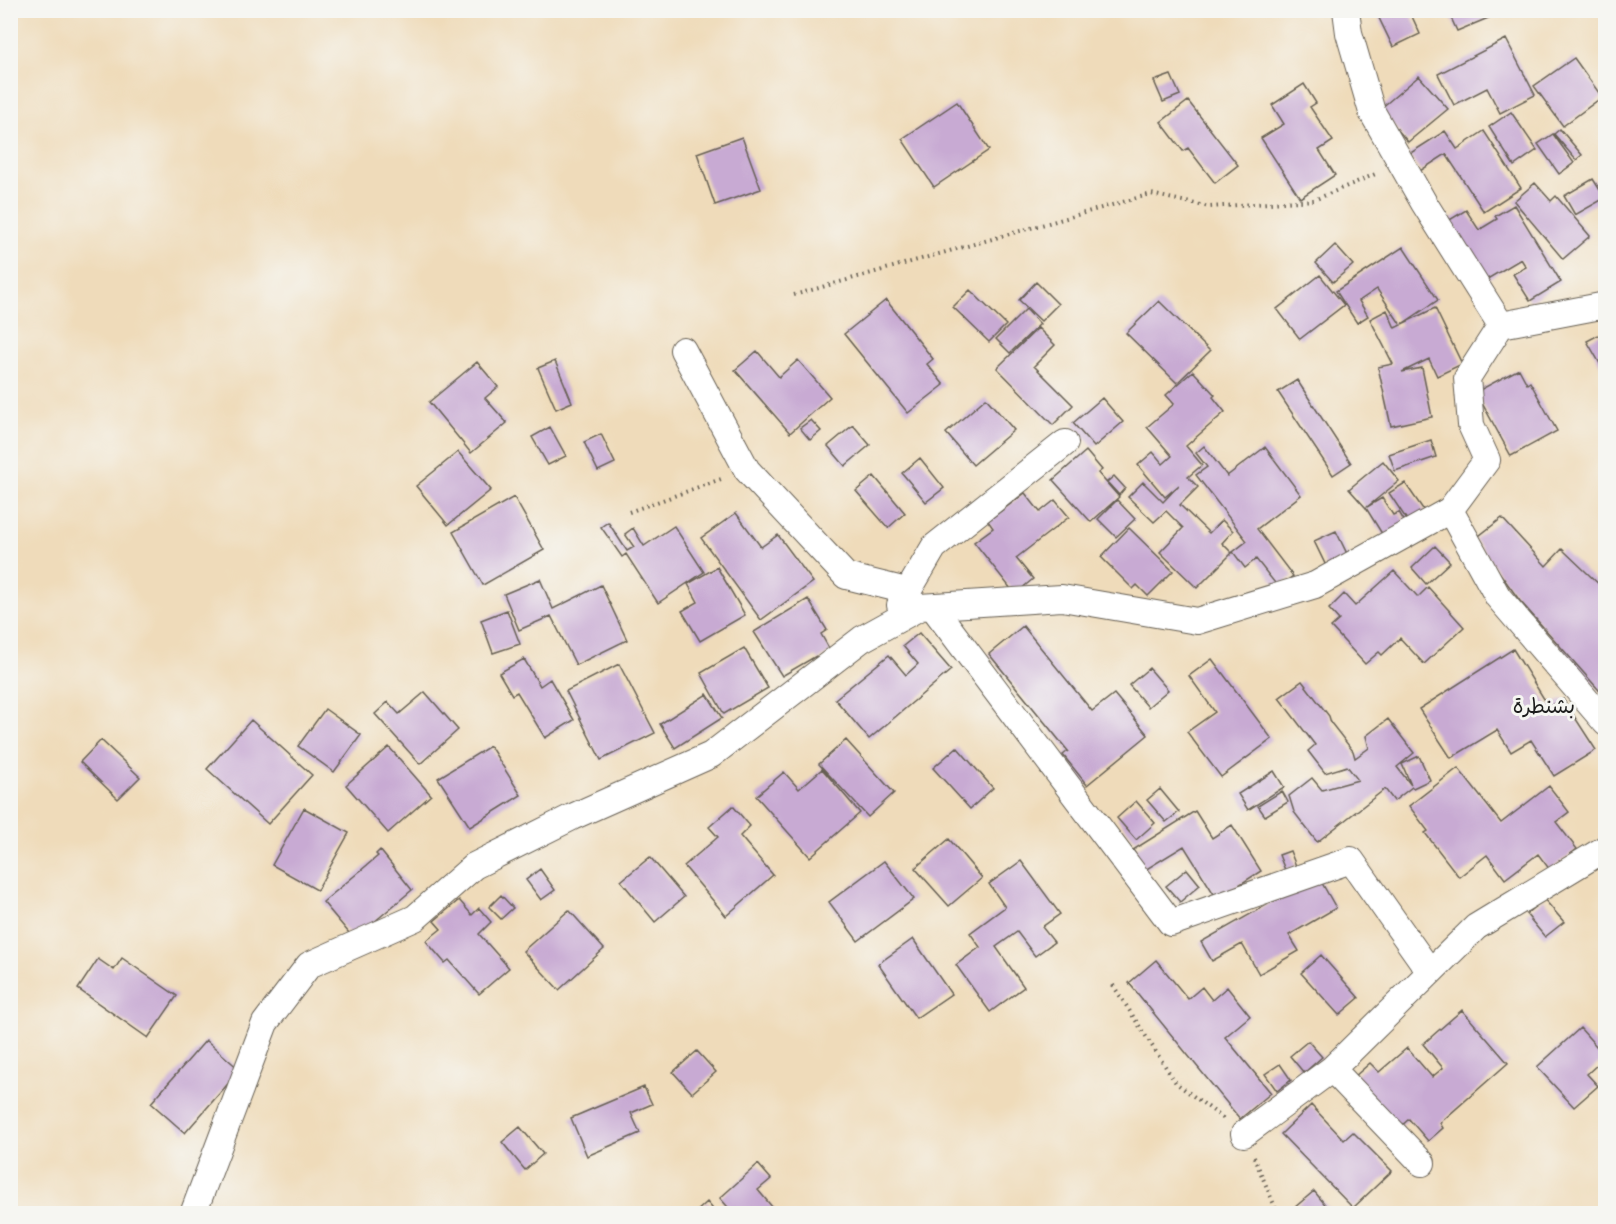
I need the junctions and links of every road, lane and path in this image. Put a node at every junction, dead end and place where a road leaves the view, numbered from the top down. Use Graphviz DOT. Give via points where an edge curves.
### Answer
graph roads {
  1 [pos="1346,10"];
  2 [pos="1401,164"];
  3 [pos="794,295"];
  4 [pos="1605,305"];
  5 [pos="1501,325"];
  6 [pos="683,350"];
  7 [pos="1065,443"];
  8 [pos="747,470"];
  9 [pos="1450,510"];
  10 [pos="629,512"];
  11 [pos="907,591"];
  12 [pos="933,607"];
  13 [pos="890,624"];
  14 [pos="1605,723"];
  15 [pos="1605,848"];
  16 [pos="1430,972"];
  17 [pos="1113,986"];
  18 [pos="1332,1069"];
  19 [pos="1244,1134"];
  20 [pos="1422,1163"];
  21 [pos="193,1214"];
  22 [pos="1278,1214"];
  1 -- 2 [label="street" via="1372,112"];
  2 -- 3 [label="path" via="1314,200 1209,207 1151,194"];
  2 -- 5 [label="street"];
  4 -- 5 [label="street"];
  5 -- 9 [label="street" via="1467,378 1471,425 1487,460"];
  6 -- 8 [label="street"];
  7 -- 11 [label="street" via="934,547"];
  8 -- 10 [label="path"];
  8 -- 11 [label="street" via="846,576"];
  9 -- 12 [label="street" via="1315,585 1197,621 1062,598"];
  9 -- 14 [label="street" via="1498,597"];
  11 -- 13 [label="street"];
  12 -- 13 [label="street" via="920,607"];
  12 -- 16 [label="street" via="1171,923 1351,860"];
  13 -- 21 [label="street" via="862,639 711,755 474,866 415,918 309,965 265,1023"];
  15 -- 16 [label="street" via="1476,927"];
  16 -- 18 [label="street"];
  17 -- 19 [label="path" via="1176,1083"];
  18 -- 19 [label="street"];
  18 -- 20 [label="street"];
  19 -- 22 [label="path"];
}
